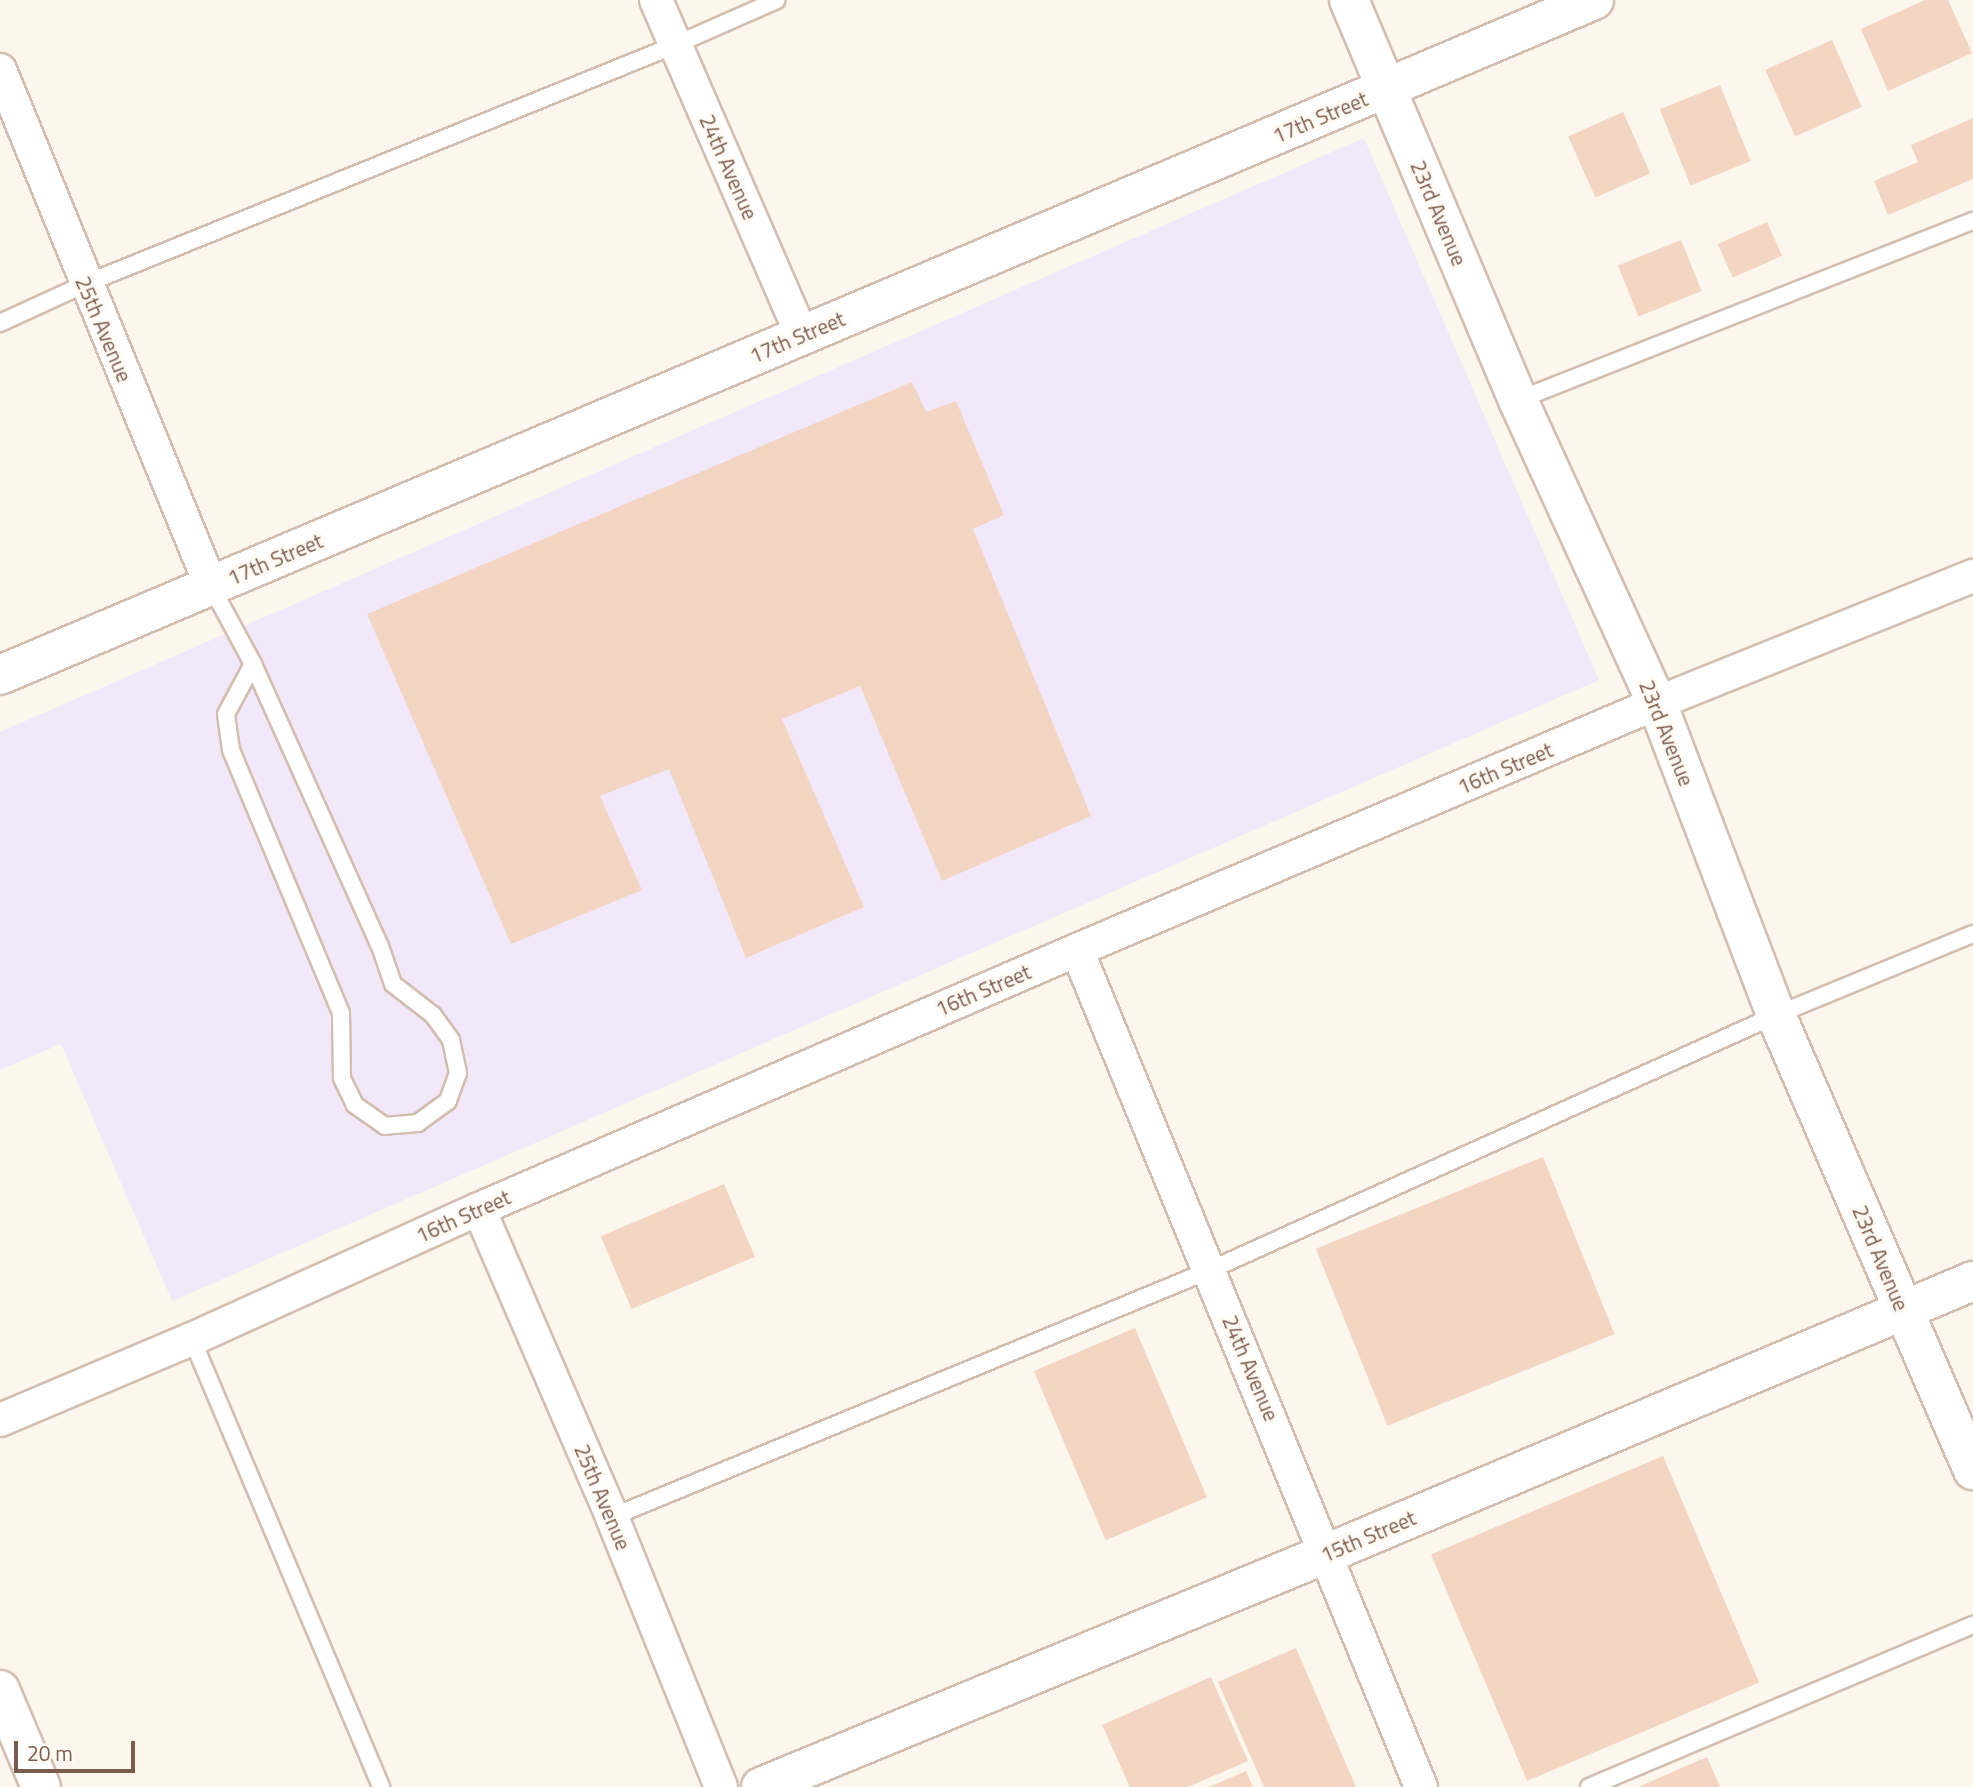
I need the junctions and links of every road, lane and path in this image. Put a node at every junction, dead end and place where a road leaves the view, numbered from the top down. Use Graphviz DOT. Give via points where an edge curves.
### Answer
graph roads {
  1 [pos="656,0"];
  2 [pos="777,0"];
  3 [pos="1349,0"];
  4 [pos="1594,0"];
  5 [pos="675,45"];
  6 [pos="0,70"];
  7 [pos="1386,89"];
  8 [pos="1973,221"];
  9 [pos="85,284"];
  10 [pos="0,323"];
  11 [pos="802,335"];
  12 [pos="1518,400"];
  13 [pos="1973,576"];
  14 [pos="211,586"];
  15 [pos="253,664"];
  16 [pos="0,675"];
  17 [pos="1657,704"];
  18 [pos="1973,934"];
  19 [pos="1077,950"];
  20 [pos="1776,1015"];
  21 [pos="480,1209"];
  22 [pos="1210,1270"];
  23 [pos="1973,1281"];
  24 [pos="1903,1310"];
  25 [pos="192,1339"];
  26 [pos="0,1420"];
  27 [pos="1973,1470"];
  28 [pos="612,1517"];
  29 [pos="1328,1553"];
  30 [pos="1973,1625"];
  31 [pos="0,1690"];
  32 [pos="41,1787"];
  33 [pos="381,1787"];
  34 [pos="721,1787"];
  35 [pos="761,1787"];
  36 [pos="1421,1787"];
  37 [pos="1589,1787"];
  1 -- 5 [label="street, 24th Avenue"];
  2 -- 5 [label="lane"];
  3 -- 7 [label="main road, 23rd Avenue"];
  4 -- 7 [label="main road, 17th Street"];
  5 -- 9 [label="lane"];
  5 -- 11 [label="street, 24th Avenue"];
  6 -- 9 [label="street, 25th Avenue"];
  7 -- 11 [label="main road, 17th Street"];
  7 -- 12 [label="main road, 23rd Avenue"];
  8 -- 12 [label="lane"];
  9 -- 10 [label="lane"];
  9 -- 14 [label="street, 25th Avenue"];
  11 -- 14 [label="main road, 17th Street"];
  12 -- 17 [label="main road, 23rd Avenue"];
  13 -- 17 [label="street, 16th Street"];
  14 -- 15 [label="lane"];
  14 -- 16 [label="main road, 17th Street"];
  15 -- 15 [label="lane" via="226,714 231,750 341,1013 342,1078 355,1105 385,1126 418,1123 448,1101 458,1073 451,1041 433,1015 393,984"];
  17 -- 19 [label="street, 16th Street"];
  17 -- 20 [label="main road, 23rd Avenue"];
  18 -- 20 [label="lane"];
  19 -- 21 [label="street, 16th Street"];
  19 -- 22 [label="street, 24th Avenue"];
  20 -- 22 [label="lane"];
  20 -- 24 [label="main road, 23rd Avenue"];
  21 -- 25 [label="street, 16th Street"];
  21 -- 28 [label="street, 25th Avenue"];
  22 -- 28 [label="lane"];
  22 -- 29 [label="street, 24th Avenue"];
  23 -- 24 [label="main road, 15th Street"];
  24 -- 27 [label="main road, 23rd Avenue"];
  24 -- 29 [label="main road, 15th Street"];
  25 -- 26 [label="street, 16th Street"];
  25 -- 33 [label="lane"];
  28 -- 34 [label="street, 25th Avenue"];
  29 -- 35 [label="main road, 15th Street"];
  29 -- 36 [label="street, 24th Avenue"];
  30 -- 37 [label="lane"];
  31 -- 32 [label="main road"];
}
